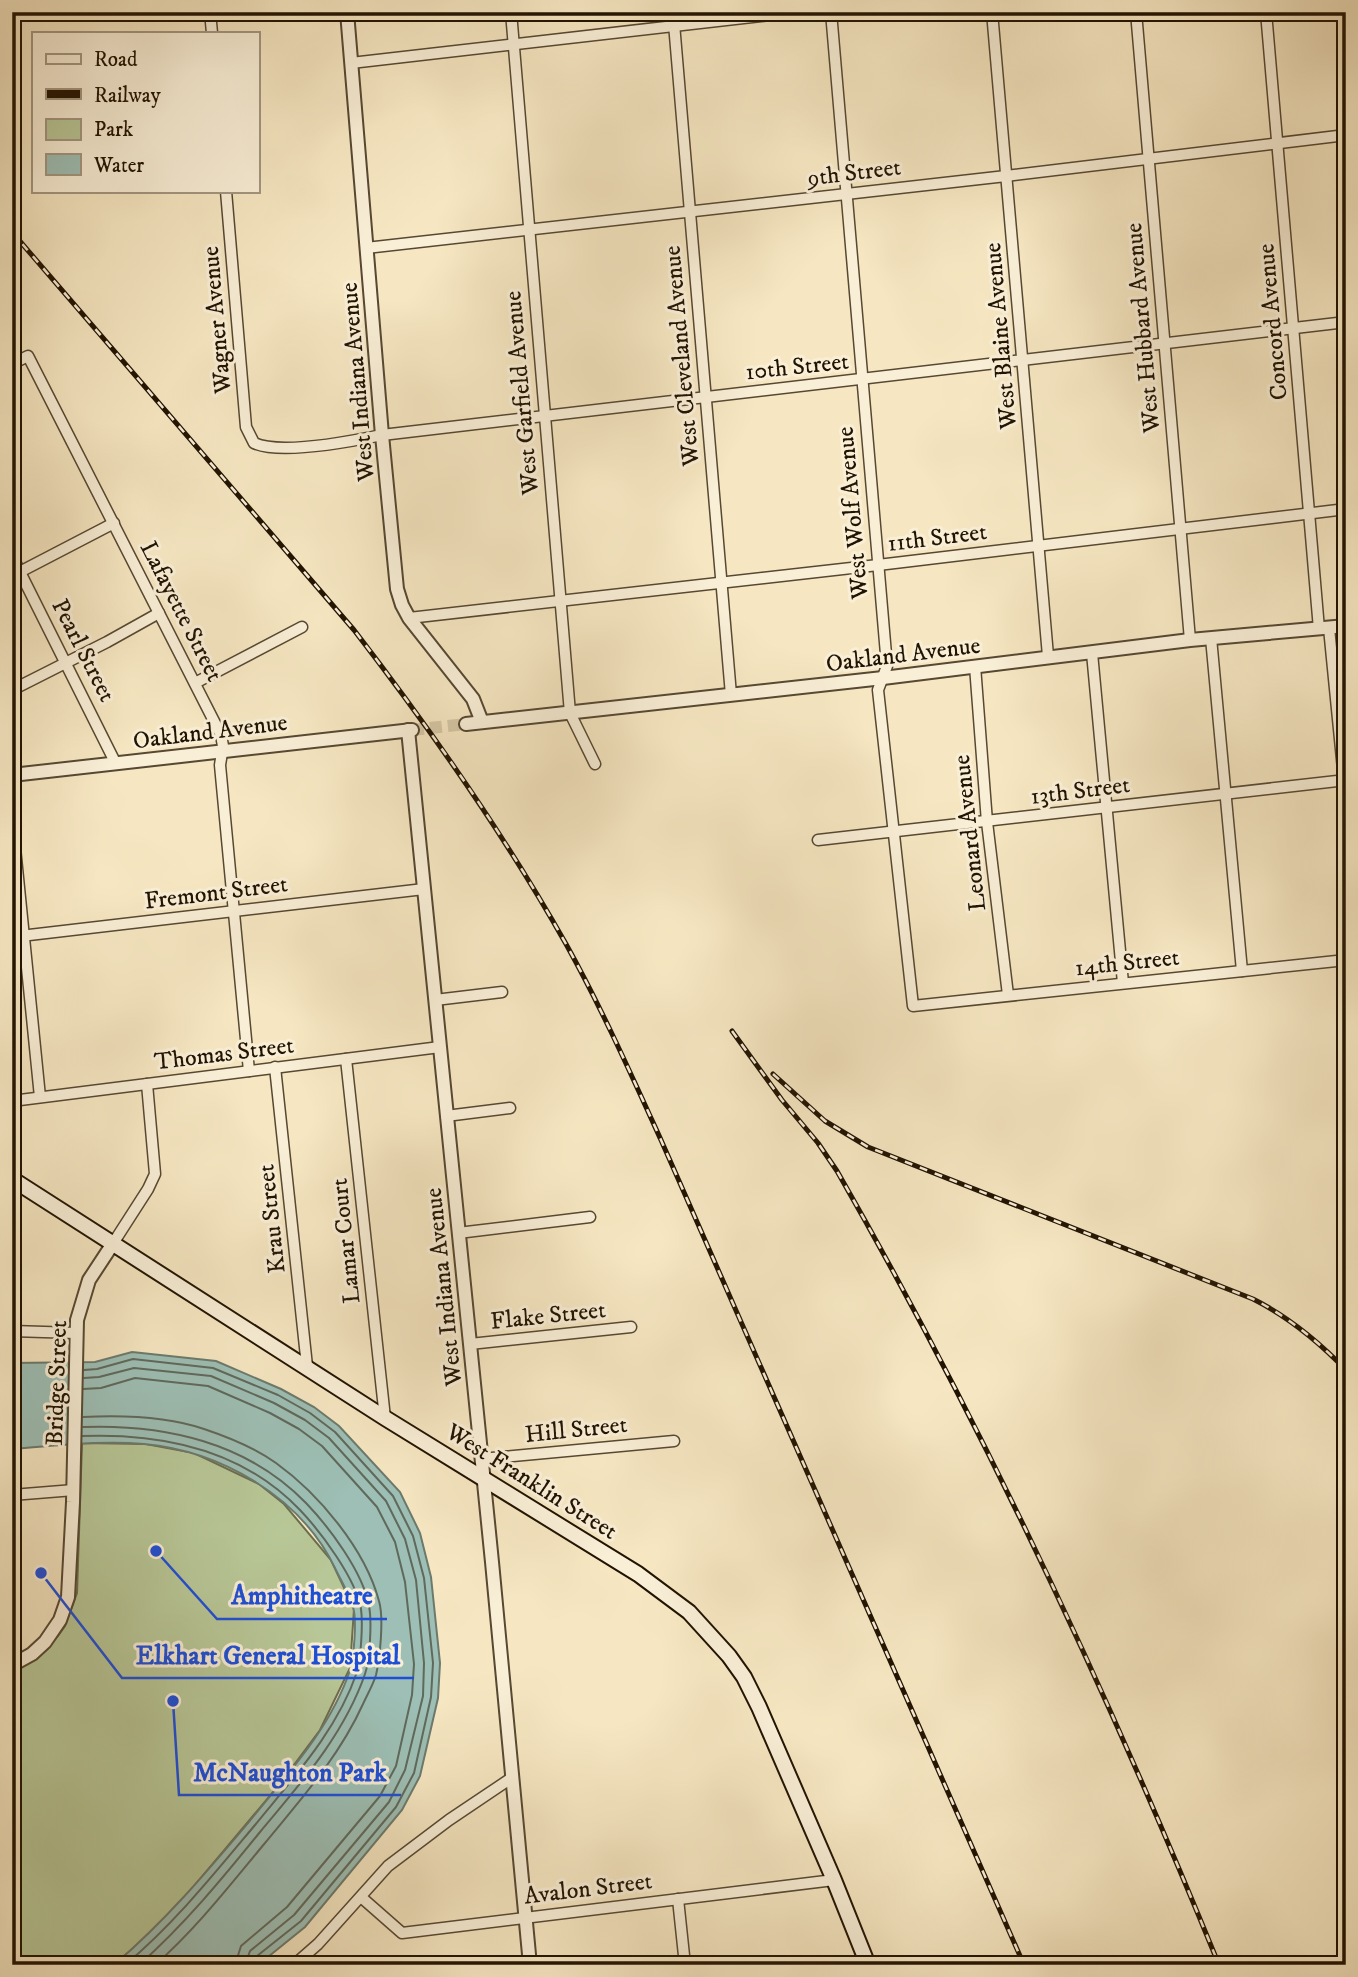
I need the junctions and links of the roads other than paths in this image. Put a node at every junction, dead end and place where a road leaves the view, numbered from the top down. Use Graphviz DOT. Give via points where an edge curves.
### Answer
graph roads {
  1 [pos="210,12"];
  2 [pos="346,12"];
  3 [pos="511,12"];
  4 [pos="673,12"];
  5 [pos="796,12"];
  6 [pos="831,12"];
  7 [pos="992,12"];
  8 [pos="1136,12"];
  9 [pos="1266,12"];
  10 [pos="674,24"];
  11 [pos="212,32"];
  12 [pos="514,44"];
  13 [pos="351,64"];
  14 [pos="1346,135"];
  15 [pos="1277,142"];
  16 [pos="1149,159"];
  17 [pos="1006,176"];
  18 [pos="226,192"];
  19 [pos="847,195"];
  20 [pos="689,210"];
  21 [pos="528,229"];
  22 [pos="366,248"];
  23 [pos="1346,322"];
  24 [pos="1293,328"];
  25 [pos="1165,344"];
  26 [pos="1023,362"];
  27 [pos="12,364"];
  28 [pos="862,380"];
  29 [pos="706,397"];
  30 [pos="544,414"];
  31 [pos="382,435"];
  32 [pos="254,443"];
  33 [pos="1346,509"];
  34 [pos="1309,514"];
  35 [pos="114,523"];
  36 [pos="1181,528"];
  37 [pos="1039,545"];
  38 [pos="12,556"];
  39 [pos="878,565"];
  40 [pos="16,574"];
  41 [pos="721,581"];
  42 [pos="560,600"];
  43 [pos="159,613"];
  44 [pos="409,618"];
  45 [pos="1346,626"];
  46 [pos="302,627"];
  47 [pos="1324,628"];
  48 [pos="1211,638"];
  49 [pos="1190,640"];
  50 [pos="1093,653"];
  51 [pos="1048,656"];
  52 [pos="67,663"];
  53 [pos="975,666"];
  54 [pos="883,678"];
  55 [pos="195,683"];
  56 [pos="12,690"];
  57 [pos="731,695"];
  58 [pos="570,713"];
  59 [pos="482,722"];
  60 [pos="466,724"];
  61 [pos="410,730"];
  62 [pos="221,752"];
  63 [pos="116,764"];
  64 [pos="595,764"];
  65 [pos="12,775"];
  66 [pos="1345,780"];
  67 [pos="1226,794"];
  68 [pos="1346,800"];
  69 [pos="1107,808"];
  70 [pos="12,818"];
  71 [pos="987,822"];
  72 [pos="893,831"];
  73 [pos="818,840"];
  74 [pos="424,889"];
  75 [pos="234,912"];
  76 [pos="24,935"];
  77 [pos="12,937"];
  78 [pos="1346,960"];
  79 [pos="1242,971"];
  80 [pos="1123,983"];
  81 [pos="502,992"];
  82 [pos="1008,995"];
  83 [pos="435,1000"];
  84 [pos="913,1006"];
  85 [pos="440,1047"];
  86 [pos="346,1059"];
  87 [pos="275,1068"];
  88 [pos="249,1071"];
  89 [pos="147,1084"];
  90 [pos="40,1097"];
  91 [pos="12,1101"];
  92 [pos="510,1108"];
  93 [pos="446,1116"];
  94 [pos="12,1179"];
  95 [pos="590,1217"];
  96 [pos="458,1233"];
  97 [pos="112,1245"];
  98 [pos="631,1327"];
  99 [pos="12,1331"];
  100 [pos="76,1339"];
  101 [pos="470,1344"];
  102 [pos="307,1366"];
  103 [pos="385,1418"];
  104 [pos="674,1441"];
  105 [pos="481,1459"];
  106 [pos="484,1478"];
  107 [pos="74,1490"];
  108 [pos="12,1495"];
  109 [pos="12,1665"];
  110 [pos="513,1777"];
  111 [pos="834,1880"];
  112 [pos="361,1897"];
  113 [pos="678,1899"];
  114 [pos="526,1916"];
  115 [pos="295,1965"];
  116 [pos="530,1965"];
  117 [pos="685,1965"];
  118 [pos="868,1965"];
  1 -- 11 [label="street"];
  2 -- 13 [label="street, West Indiana Avenue"];
  3 -- 12 [label="street, West Garfield Avenue"];
  4 -- 10 [label="street, West Cleveland Avenue"];
  5 -- 10 [label="street"];
  6 -- 19 [label="street, West Wolf Avenue"];
  7 -- 17 [label="street, West Blaine Avenue"];
  8 -- 16 [label="street, West Hubbard Avenue"];
  9 -- 15 [label="street, Concord Avenue"];
  10 -- 12 [label="street"];
  10 -- 20 [label="street, West Cleveland Avenue"];
  12 -- 13 [label="street"];
  12 -- 21 [label="street, West Garfield Avenue"];
  13 -- 22 [label="street, West Indiana Avenue"];
  14 -- 15 [label="street, 9th Street"];
  15 -- 16 [label="street, 9th Street"];
  15 -- 24 [label="street, Concord Avenue"];
  16 -- 17 [label="street, 9th Street"];
  16 -- 25 [label="street, West Hubbard Avenue"];
  17 -- 19 [label="street, 9th Street"];
  17 -- 26 [label="street, West Blaine Avenue"];
  18 -- 32 [label="street, Wagner Avenue" via="246,428"];
  19 -- 20 [label="street, 9th Street"];
  19 -- 28 [label="street, West Wolf Avenue"];
  20 -- 21 [label="street, 9th Street"];
  20 -- 29 [label="street, West Cleveland Avenue"];
  21 -- 22 [label="street, 9th Street"];
  21 -- 30 [label="street, West Garfield Avenue"];
  22 -- 31 [label="street, West Indiana Avenue"];
  23 -- 24 [label="street, 10th Street"];
  24 -- 25 [label="street, 10th Street"];
  24 -- 34 [label="street, Concord Avenue"];
  25 -- 26 [label="street, 10th Street"];
  25 -- 36 [label="street, West Hubbard Avenue"];
  26 -- 28 [label="street, 10th Street"];
  26 -- 37 [label="street, West Blaine Avenue"];
  27 -- 35 [label="street, Lafayette Street" via="28,356"];
  28 -- 29 [label="street, 10th Street"];
  28 -- 39 [label="street, West Wolf Avenue"];
  29 -- 30 [label="street, 10th Street"];
  29 -- 41 [label="street, West Cleveland Avenue"];
  30 -- 31 [label="street, 10th Street"];
  30 -- 42 [label="street, West Garfield Avenue"];
  31 -- 32 [label="street, 10th Street" via="273,448"];
  31 -- 44 [label="street, West Indiana Avenue" via="397,589"];
  33 -- 34 [label="street, 11th Street"];
  34 -- 36 [label="street, 11th Street"];
  34 -- 47 [label="street, Concord Avenue"];
  35 -- 40 [label="street"];
  35 -- 43 [label="street, Lafayette Street"];
  36 -- 37 [label="street, 11th Street"];
  36 -- 49 [label="street, West Hubbard Avenue"];
  37 -- 39 [label="street, 11th Street"];
  37 -- 51 [label="street, West Blaine Avenue"];
  38 -- 40 [label="street, Pearl Street"];
  39 -- 41 [label="street, 11th Street"];
  39 -- 54 [label="street, West Wolf Avenue" via="887,666"];
  40 -- 52 [label="street, Pearl Street"];
  41 -- 42 [label="street, 11th Street"];
  41 -- 57 [label="street, West Cleveland Avenue"];
  42 -- 44 [label="street, 11th Street"];
  42 -- 58 [label="street, West Garfield Avenue"];
  43 -- 52 [label="street"];
  43 -- 55 [label="street, Lafayette Street"];
  44 -- 59 [label="street, West Indiana Avenue" via="473,699"];
  45 -- 47 [label="street, Oakland Avenue"];
  46 -- 55 [label="street"];
  47 -- 48 [label="street, Oakland Avenue"];
  47 -- 66 [label="street, Concord Avenue"];
  48 -- 49 [label="street, Oakland Avenue"];
  48 -- 67 [label="street"];
  49 -- 50 [label="street, Oakland Avenue"];
  50 -- 51 [label="street, Oakland Avenue"];
  50 -- 69 [label="street"];
  51 -- 53 [label="street, Oakland Avenue"];
  52 -- 56 [label="street"];
  52 -- 63 [label="street, Pearl Street"];
  53 -- 54 [label="street, Oakland Avenue"];
  53 -- 71 [label="street, Leonard Avenue"];
  54 -- 57 [label="street, Oakland Avenue"];
  54 -- 72 [label="street, West Wolf Avenue" via="877,690"];
  55 -- 62 [label="street, Lafayette Street" via="221,735"];
  57 -- 58 [label="street, Oakland Avenue"];
  58 -- 59 [label="street, Oakland Avenue"];
  58 -- 64 [label="street, West Garfield Avenue"];
  59 -- 60 [label="street, Oakland Avenue"];
  61 -- 62 [label="street, Oakland Avenue"];
  61 -- 74 [label="street, West Indiana Avenue"];
  62 -- 63 [label="street, Oakland Avenue"];
  62 -- 75 [label="street, Lafayette Street"];
  63 -- 65 [label="street, Oakland Avenue"];
  66 -- 67 [label="street, 13th Street"];
  66 -- 68 [label="street, Concord Avenue"];
  67 -- 69 [label="street, 13th Street"];
  67 -- 79 [label="street"];
  69 -- 71 [label="street, 13th Street"];
  69 -- 80 [label="street"];
  70 -- 76 [label="street"];
  71 -- 72 [label="street, 13th Street"];
  71 -- 82 [label="street, Leonard Avenue"];
  72 -- 73 [label="street, 13th Street"];
  72 -- 84 [label="street, West Wolf Avenue"];
  74 -- 75 [label="street, Fremont Street"];
  74 -- 83 [label="street, West Indiana Avenue"];
  75 -- 76 [label="street, Fremont Street"];
  75 -- 88 [label="street, Lafayette Street"];
  76 -- 77 [label="street, Fremont Street"];
  76 -- 90 [label="street"];
  78 -- 79 [label="street, 14th Street"];
  79 -- 80 [label="street, 14th Street"];
  80 -- 82 [label="street, 14th Street"];
  81 -- 83 [label="street"];
  82 -- 84 [label="street, 14th Street"];
  83 -- 85 [label="street, West Indiana Avenue"];
  85 -- 86 [label="street, Thomas Street"];
  85 -- 93 [label="street, West Indiana Avenue"];
  86 -- 87 [label="street, Thomas Street"];
  86 -- 103 [label="street, Lamar Court"];
  87 -- 88 [label="street, Thomas Street"];
  87 -- 102 [label="street, Krau Street"];
  88 -- 89 [label="street, Thomas Street"];
  89 -- 90 [label="street, Thomas Street"];
  89 -- 97 [label="street" via="155,1174"];
  90 -- 91 [label="street, Thomas Street"];
  92 -- 93 [label="street"];
  93 -- 96 [label="street, West Indiana Avenue"];
  94 -- 97 [label="main road, West Franklin Street"];
  95 -- 96 [label="street"];
  96 -- 101 [label="street, West Indiana Avenue"];
  97 -- 100 [label="street, Bridge Street" via="84,1292"];
  97 -- 102 [label="main road, West Franklin Street"];
  98 -- 101 [label="street, Flake Street"];
  99 -- 100 [label="street"];
  100 -- 107 [label="street, Bridge Street"];
  101 -- 105 [label="street, West Indiana Avenue"];
  102 -- 103 [label="main road, West Franklin Street"];
  103 -- 106 [label="main road, West Franklin Street"];
  104 -- 105 [label="street, Hill Street"];
  105 -- 106 [label="street, West Indiana Avenue"];
  106 -- 110 [label="street, West Indiana Avenue"];
  106 -- 111 [label="main road, West Franklin Street" via="666,1592 712,1635 744,1677 759,1707"];
  107 -- 108 [label="street"];
  107 -- 109 [label="street, Bridge Street" via="66,1607 45,1642"];
  110 -- 112 [label="street" via="388,1866"];
  110 -- 114 [label="street, West Indiana Avenue"];
  111 -- 113 [label="street, Avalon Street"];
  111 -- 118 [label="main road, West Franklin Street"];
  112 -- 114 [label="street, Avalon Street" via="402,1933"];
  112 -- 115 [label="street"];
  113 -- 114 [label="street, Avalon Street"];
  113 -- 117 [label="street"];
  114 -- 116 [label="street, West Indiana Avenue"];
}
